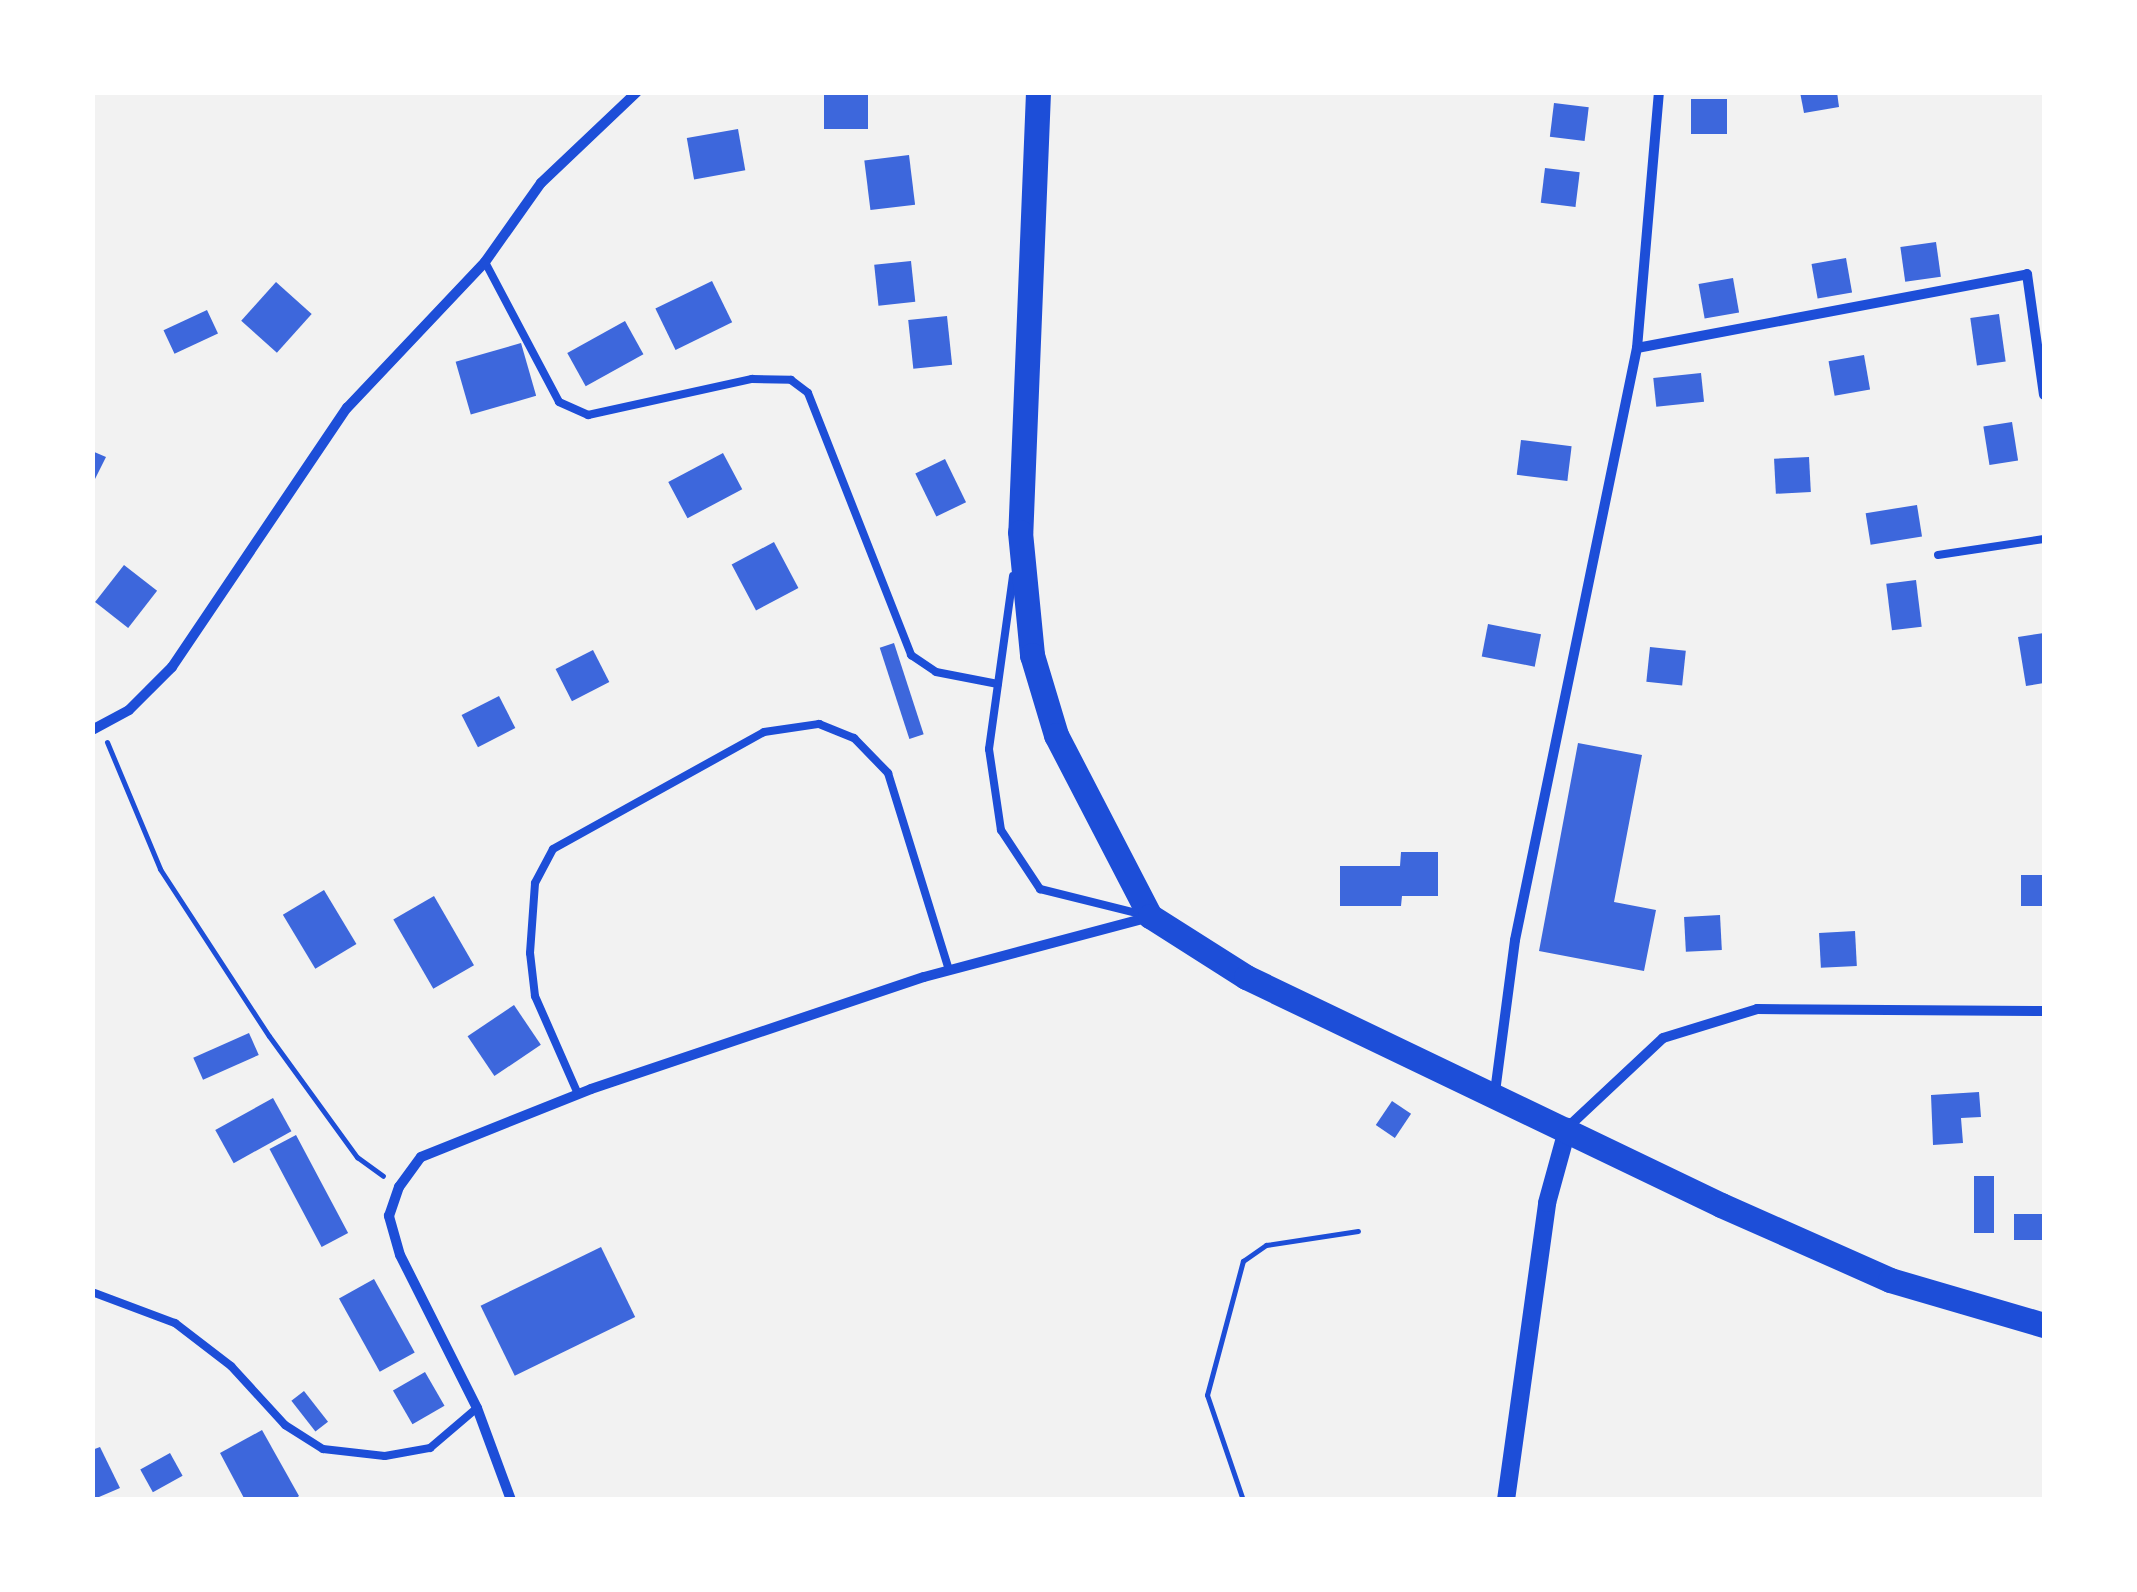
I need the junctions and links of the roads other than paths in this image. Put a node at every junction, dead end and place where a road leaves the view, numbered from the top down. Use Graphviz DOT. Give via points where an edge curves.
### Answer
graph roads {
  1 [pos="637,92"];
  2 [pos="1038,92"];
  3 [pos="1659,92"];
  4 [pos="485,262"];
  5 [pos="1636,348"];
  6 [pos="2044,394"];
  7 [pos="1020,532"];
  8 [pos="2044,540"];
  9 [pos="1938,555"];
  10 [pos="998,684"];
  11 [pos="97,728"];
  12 [pos="1150,916"];
  13 [pos="949,970"];
  14 [pos="2044,1011"];
  15 [pos="578,1094"];
  16 [pos="1495,1094"];
  17 [pos="1568,1126"];
  18 [pos="92,1292"];
  19 [pos="2044,1324"];
  20 [pos="477,1408"];
  21 [pos="512,1500"];
  22 [pos="1506,1500"];
  1 -- 4 [label="street" via="540,184"];
  2 -- 7 [label="main road"];
  3 -- 5 [label="street"];
  4 -- 10 [label="lane" via="558,402 588,415 752,379 791,380 808,393 911,655 936,672"];
  4 -- 11 [label="street" via="346,408 172,667 129,710"];
  5 -- 6 [label="street" via="2027,274"];
  5 -- 16 [label="street" via="1515,940"];
  7 -- 10 [label="lane"];
  7 -- 12 [label="main road" via="1032,655 1056,735"];
  8 -- 9 [label="lane"];
  10 -- 12 [label="lane" via="989,749 1001,830 1010,844 1040,889"];
  12 -- 13 [label="street"];
  12 -- 16 [label="main road" via="1246,977"];
  13 -- 15 [label="street"];
  13 -- 15 [label="lane" via="888,773 854,738 819,724 764,732 553,849 535,882 535,996"];
  14 -- 17 [label="street" via="1756,1009 1663,1038"];
  15 -- 20 [label="street" via="421,1157 399,1187 389,1216 400,1254"];
  16 -- 17 [label="main road"];
  17 -- 19 [label="main road" via="1890,1280"];
  17 -- 22 [label="street" via="1547,1204"];
  18 -- 20 [label="lane" via="175,1324 230,1366 285,1425 323,1450 385,1456 430,1448"];
  20 -- 21 [label="street"];
}
